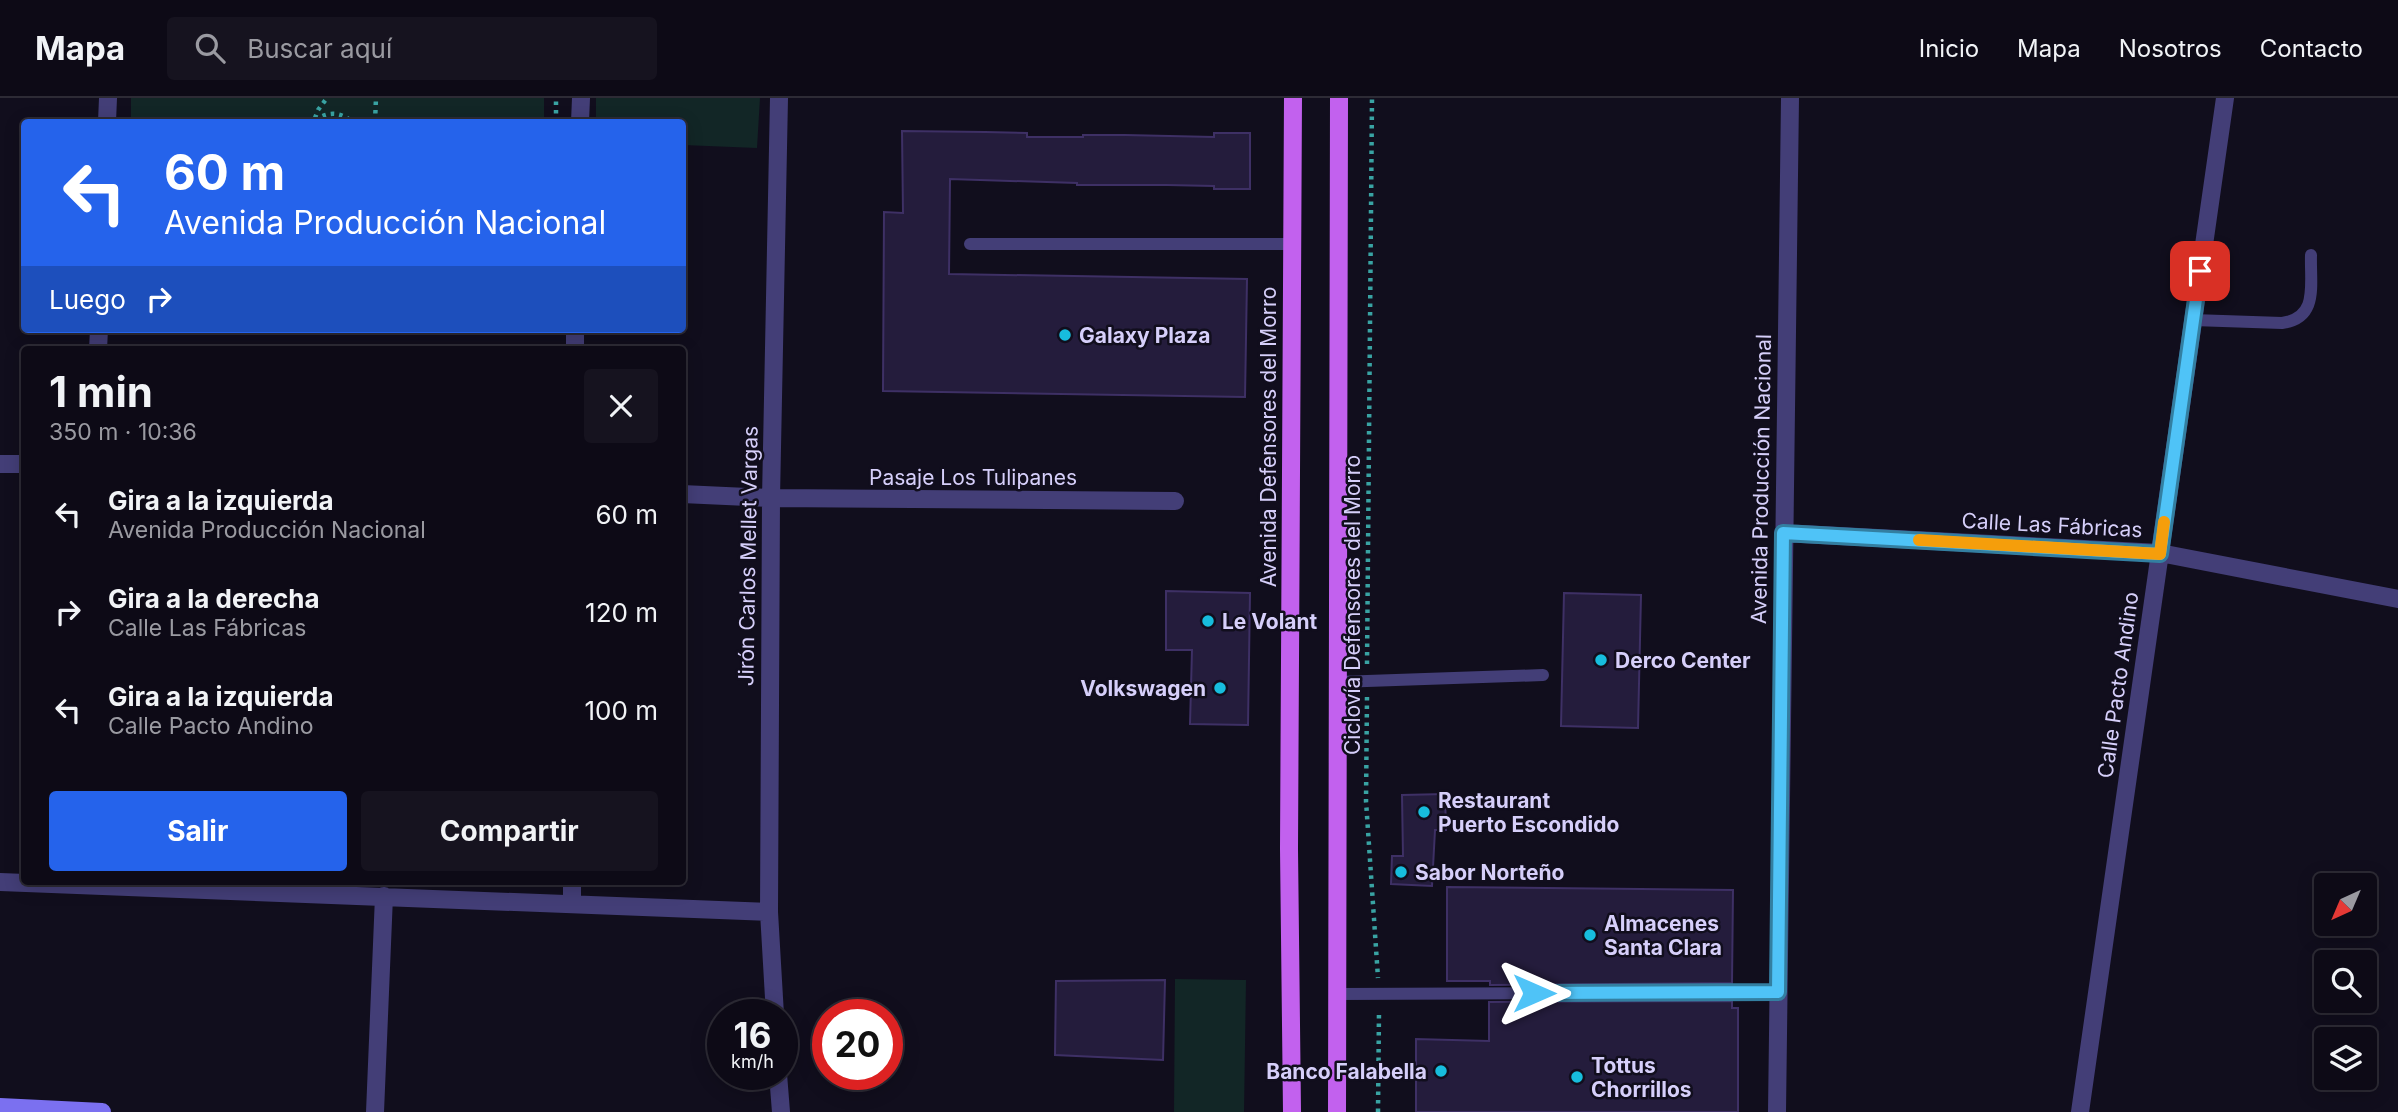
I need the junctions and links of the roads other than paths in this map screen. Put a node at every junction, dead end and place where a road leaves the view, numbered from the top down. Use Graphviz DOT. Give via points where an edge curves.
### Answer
graph roads {
  1 [pos="108,98"];
  2 [pos="581,98"];
  3 [pos="779,98"];
  4 [pos="1293,98"];
  5 [pos="1339,98"];
  6 [pos="1790,98"];
  7 [pos="2225,98"];
  8 [pos="107,119"];
  9 [pos="580,119"];
  10 [pos="970,244"];
  11 [pos="1292,244"];
  12 [pos="2311,255"];
  13 [pos="2193,320"];
  14 [pos="0,464"];
  15 [pos="21,464"];
  16 [pos="686,494"];
  17 [pos="771,498"];
  18 [pos="1175,501"];
  19 [pos="1783,533"];
  20 [pos="2160,554"];
  21 [pos="2398,599"];
  22 [pos="1543,675"];
  23 [pos="1338,682"];
  24 [pos="0,881"];
  25 [pos="21,882"];
  26 [pos="123,885"];
  27 [pos="572,885"];
  28 [pos="384,896"];
  29 [pos="572,903"];
  30 [pos="769,912"];
  31 [pos="1778,992"];
  32 [pos="1337,994"];
  33 [pos="774,999"];
  34 [pos="779,1090"];
  35 [pos="0,1107"];
  36 [pos="102,1112"];
  37 [pos="375,1112"];
  38 [pos="781,1112"];
  39 [pos="1292,1112"];
  40 [pos="1337,1112"];
  41 [pos="1777,1112"];
  42 [pos="2080,1112"];
  1 -- 8 [label="street"];
  2 -- 9 [label="street"];
  3 -- 17 [label="street, Jirón Carlos Mellet Vargas"];
  4 -- 11 [label="main road, Avenida Defensores del Morro"];
  5 -- 23 [label="main road"];
  6 -- 19 [label="street, Avenida Producción Nacional"];
  7 -- 13 [label="street, Calle Pacto Andino"];
  10 -- 11 [label="lane"];
  11 -- 39 [label="main road, Avenida Defensores del Morro"];
  12 -- 13 [label="lane" via="2310,302 2296,321"];
  13 -- 20 [label="street, Calle Pacto Andino"];
  14 -- 15 [label="street"];
  16 -- 17 [label="street, Pasaje Los Tulipanes"];
  17 -- 18 [label="street, Pasaje Los Tulipanes"];
  17 -- 30 [label="street, Jirón Carlos Mellet Vargas"];
  19 -- 20 [label="street, Calle Las Fábricas"];
  19 -- 31 [label="street, Avenida Producción Nacional"];
  20 -- 21 [label="street, Calle Las Fábricas"];
  20 -- 42 [label="street, Calle Pacto Andino"];
  22 -- 23 [label="lane"];
  23 -- 32 [label="main road"];
  24 -- 25 [label="street"];
  26 -- 28 [label="street"];
  27 -- 29 [label="street"];
  28 -- 29 [label="street"];
  28 -- 37 [label="street"];
  29 -- 30 [label="street"];
  30 -- 33 [label="street, Jirón Carlos Mellet Vargas"];
  31 -- 32 [label="lane"];
  31 -- 41 [label="street, Avenida Producción Nacional"];
  32 -- 40 [label="main road"];
  34 -- 38 [label="street"];
  35 -- 36 [label="street"];
}
